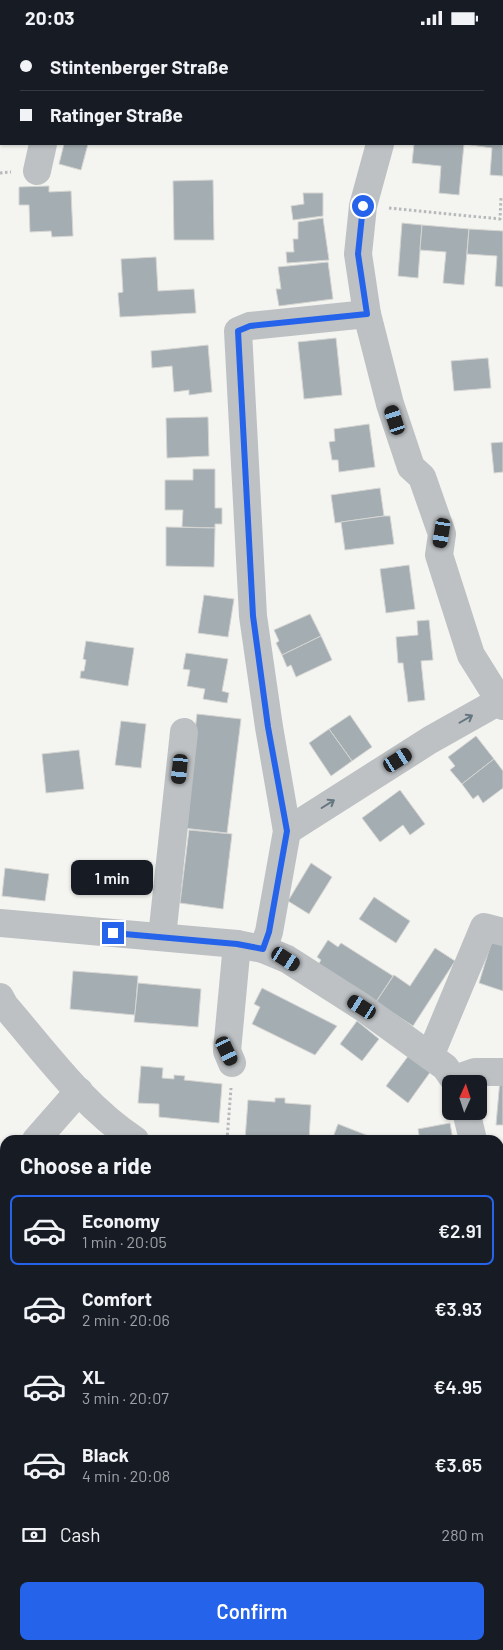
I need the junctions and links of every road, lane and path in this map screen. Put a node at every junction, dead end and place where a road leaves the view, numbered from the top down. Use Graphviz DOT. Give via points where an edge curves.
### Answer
graph roads {
  1 [pos="43,145"];
  2 [pos="380,145"];
  3 [pos="37,171"];
  4 [pos="6,172"];
  5 [pos="0,173"];
  6 [pos="503,198"];
  7 [pos="363,206"];
  8 [pos="367,314"];
  9 [pos="502,702"];
  10 [pos="184,732"];
  11 [pos="287,831"];
  12 [pos="0,923"];
  13 [pos="503,932"];
  14 [pos="162,937"];
  15 [pos="250,947"];
  16 [pos="0,997"];
  17 [pos="430,1056"];
  18 [pos="232,1063"];
  19 [pos="503,1072"];
  20 [pos="451,1075"];
  21 [pos="469,1075"];
  22 [pos="78,1091"];
  23 [pos="468,1120"];
  24 [pos="40,1135"];
  25 [pos="129,1135"];
  26 [pos="227,1135"];
  27 [pos="472,1135"];
  1 -- 3 [label="street"];
  2 -- 7 [label="street"];
  4 -- 5 [label="path"];
  6 -- 7 [label="path" via="500,219"];
  7 -- 8 [label="street" via="358,254"];
  8 -- 9 [label="street" via="390,404 411,467 422,477 442,533 439,555 471,655"];
  8 -- 11 [label="street" via="250,326 238,331 253,616 268,727"];
  11 -- 9 [label="street, one-way" via="430,740"];
  10 -- 14 [label="street"];
  11 -- 15 [label="street" via="269,932"];
  12 -- 14 [label="street"];
  13 -- 17 [label="street" via="484,927"];
  14 -- 15 [label="street"];
  15 -- 17 [label="street" via="286,959 362,1007"];
  15 -- 18 [label="street" via="227,1051"];
  16 -- 22 [label="street"];
  17 -- 20 [label="street"];
  18 -- 26 [label="path"];
  19 -- 21 [label="street"];
  22 -- 24 [label="street"];
  22 -- 25 [label="street" via="103,1116"];
  23 -- 27 [label="street"];
}
